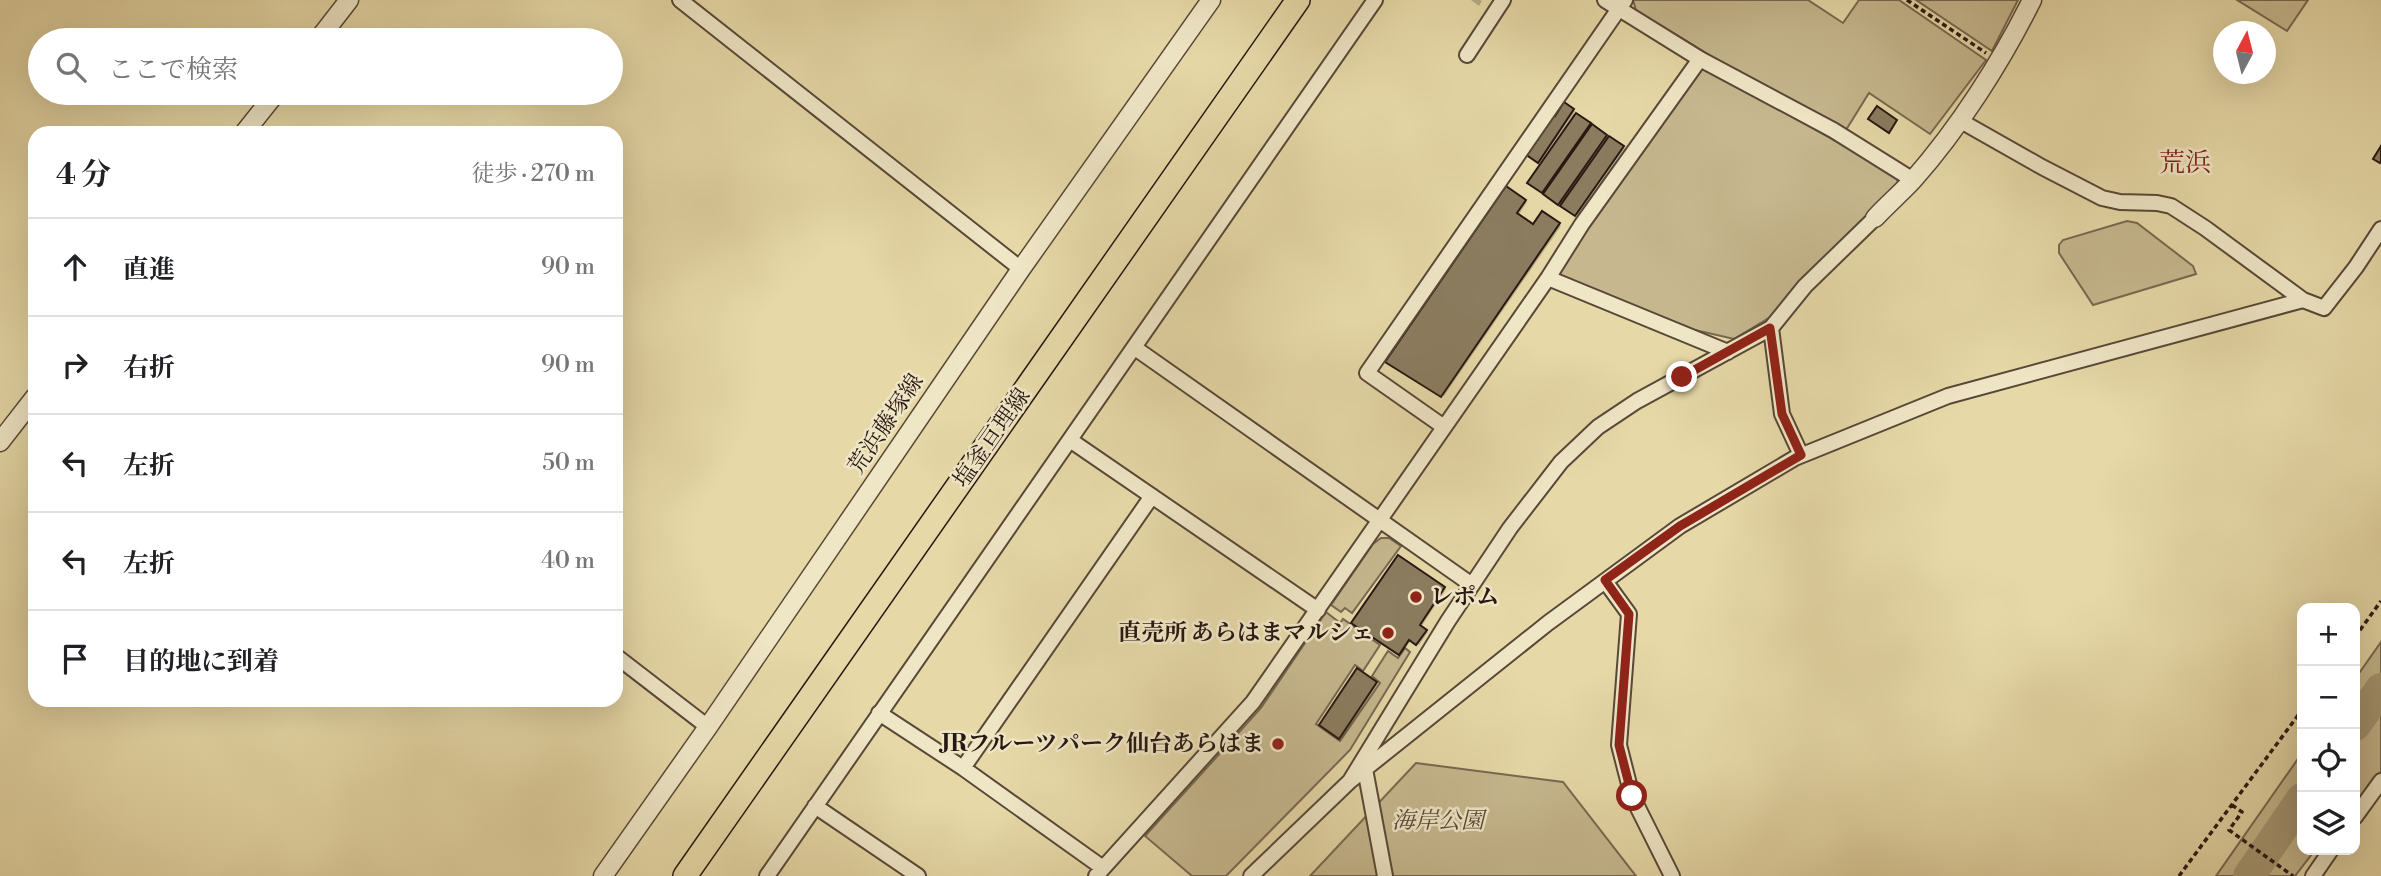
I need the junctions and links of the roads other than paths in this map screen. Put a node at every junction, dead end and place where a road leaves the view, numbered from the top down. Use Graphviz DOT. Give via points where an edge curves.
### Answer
graph roads {
  1 [pos="349,0"];
  2 [pos="680,0"];
  3 [pos="1211,0"];
  4 [pos="1298,0"];
  5 [pos="1375,0"];
  6 [pos="1503,0"];
  7 [pos="1605,0"];
  8 [pos="2032,0"];
  9 [pos="1621,5"];
  10 [pos="327,28"];
  11 [pos="1466,55"];
  12 [pos="1700,59"];
  13 [pos="266,105"];
  14 [pos="1959,120"];
  15 [pos="250,126"];
  16 [pos="1913,180"];
  17 [pos="1875,218"];
  18 [pos="2381,229"];
  19 [pos="1021,269"];
  20 [pos="1548,278"];
  21 [pos="2304,300"];
  22 [pos="1770,328"];
  23 [pos="1135,348"];
  24 [pos="1728,352"];
  25 [pos="28,406"];
  26 [pos="1444,427"];
  27 [pos="1070,440"];
  28 [pos="0,442"];
  29 [pos="1801,455"];
  30 [pos="1152,496"];
  31 [pos="1380,519"];
  32 [pos="1605,580"];
  33 [pos="1472,586"];
  34 [pos="1318,610"];
  35 [pos="623,661"];
  36 [pos="879,713"];
  37 [pos="708,727"];
  38 [pos="963,768"];
  39 [pos="1365,769"];
  40 [pos="1350,781"];
  41 [pos="2381,781"];
  42 [pos="815,806"];
  43 [pos="2360,810"];
  44 [pos="2327,855"];
  45 [pos="1100,872"];
  46 [pos="603,876"];
  47 [pos="685,876"];
  48 [pos="767,876"];
  49 [pos="918,876"];
  50 [pos="1251,876"];
  51 [pos="1385,876"];
  52 [pos="1672,876"];
  53 [pos="2312,876"];
  1 -- 10 [label="street"];
  2 -- 19 [label="street"];
  3 -- 19 [label="street, 荒浜藤塚線"];
  4 -- 47 [label="main road, 塩釜亘理線"];
  5 -- 23 [label="street"];
  6 -- 11 [label="street"];
  7 -- 9 [label="street"];
  8 -- 14 [label="street" via="2011,43"];
  9 -- 12 [label="street"];
  9 -- 26 [label="street" via="1367,373"];
  12 -- 16 [label="street" via="1833,130"];
  12 -- 20 [label="street"];
  13 -- 15 [label="street"];
  14 -- 16 [label="street"];
  14 -- 21 [label="street" via="2102,198 2171,206"];
  16 -- 17 [label="street"];
  17 -- 22 [label="street" via="1805,286"];
  18 -- 21 [label="street" via="2324,308"];
  19 -- 37 [label="street, 荒浜藤塚線"];
  20 -- 24 [label="street"];
  20 -- 26 [label="street"];
  21 -- 29 [label="street" via="1948,396"];
  22 -- 24 [label="street"];
  22 -- 29 [label="street" via="1782,414"];
  23 -- 27 [label="street"];
  23 -- 31 [label="street"];
  24 -- 33 [label="street" via="1598,427 1538,489"];
  25 -- 28 [label="street"];
  26 -- 31 [label="street"];
  27 -- 30 [label="street"];
  27 -- 36 [label="street"];
  29 -- 32 [label="street" via="1680,526"];
  30 -- 34 [label="street"];
  30 -- 38 [label="street"];
  31 -- 33 [label="street"];
  31 -- 34 [label="street"];
  32 -- 39 [label="street"];
  32 -- 52 [label="street" via="1629,614 1619,745 1632,796"];
  33 -- 40 [label="street"];
  34 -- 45 [label="street" via="1253,702"];
  35 -- 37 [label="street"];
  36 -- 38 [label="street"];
  36 -- 42 [label="street"];
  37 -- 46 [label="street, 荒浜藤塚線"];
  38 -- 45 [label="street"];
  39 -- 40 [label="street"];
  39 -- 51 [label="street"];
  40 -- 50 [label="street"];
  41 -- 43 [label="street"];
  42 -- 48 [label="street"];
  42 -- 49 [label="street"];
  44 -- 53 [label="street"];
}
